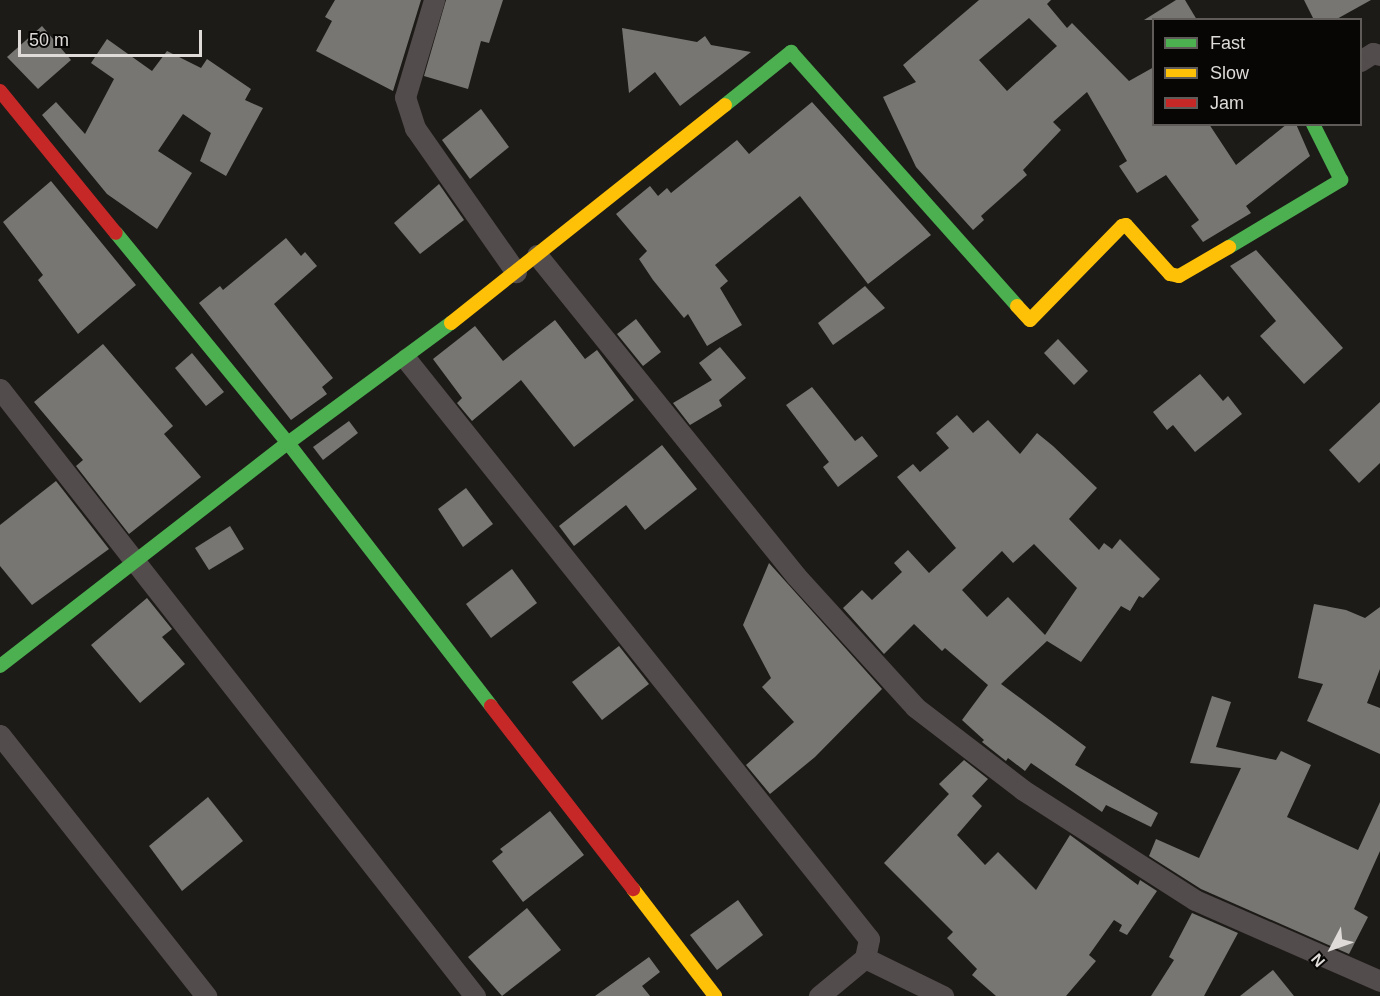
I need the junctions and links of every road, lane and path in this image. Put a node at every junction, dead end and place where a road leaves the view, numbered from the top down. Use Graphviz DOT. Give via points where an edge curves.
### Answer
graph roads {
  1 [pos="434,0"];
  2 [pos="1380,56"];
  3 [pos="1362,60"];
  4 [pos="0,90"];
  5 [pos="1314,126"];
  6 [pos="537,255"];
  7 [pos="516,272"];
  8 [pos="406,359"];
  9 [pos="0,389"];
  10 [pos="288,443"];
  11 [pos="136,562"];
  12 [pos="0,666"];
  13 [pos="0,735"];
  14 [pos="866,958"];
  15 [pos="1380,981"];
  16 [pos="206,996"];
  17 [pos="475,996"];
  18 [pos="715,996"];
  19 [pos="819,996"];
  20 [pos="943,996"];
  1 -- 7 [label="street" via="405,96 416,128"];
  2 -- 3 [label="street" via="1373,53"];
  4 -- 10 [label="street"];
  5 -- 6 [label="street" via="1341,180 1179,276 1170,274 1126,225 1122,226 1030,320 791,52"];
  6 -- 7 [label="street"];
  6 -- 15 [label="street" via="796,576 915,707 1023,790 1195,900"];
  7 -- 8 [label="street"];
  8 -- 10 [label="street"];
  8 -- 14 [label="street" via="868,939"];
  9 -- 11 [label="street"];
  10 -- 11 [label="street"];
  10 -- 18 [label="street"];
  11 -- 12 [label="street"];
  11 -- 17 [label="street"];
  13 -- 16 [label="street"];
  14 -- 19 [label="street"];
  14 -- 20 [label="street"];
}
